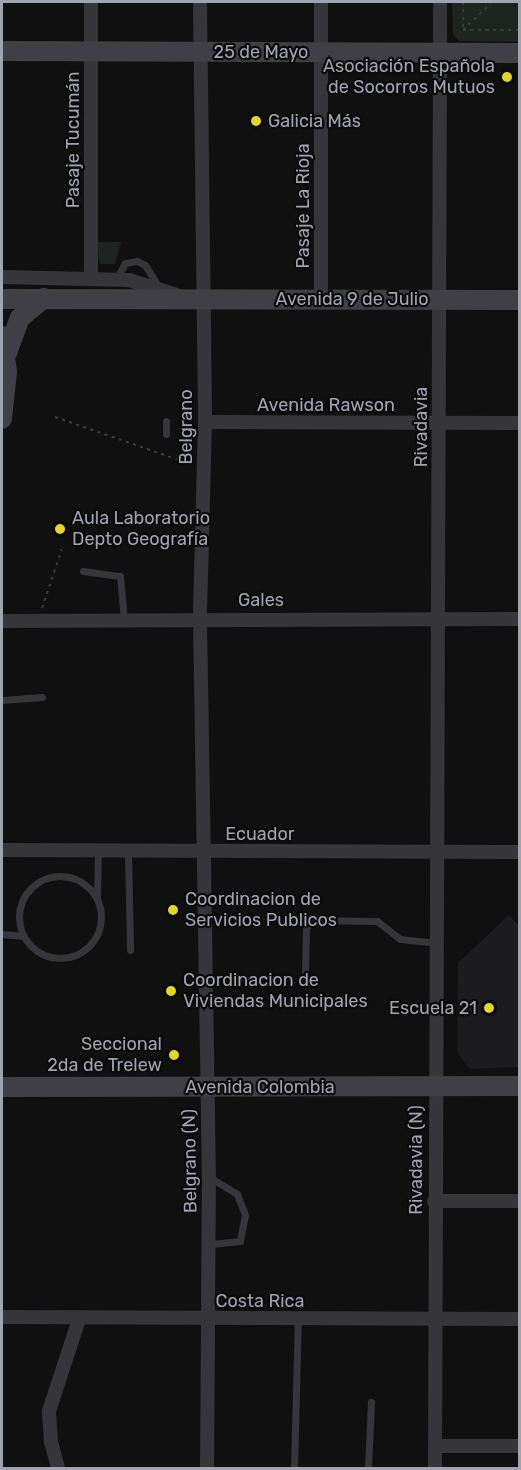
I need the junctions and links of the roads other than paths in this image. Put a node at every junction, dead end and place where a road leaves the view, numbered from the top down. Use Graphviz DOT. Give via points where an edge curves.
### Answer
graph roads {
  1 [pos="92,2"];
  2 [pos="200,2"];
  3 [pos="321,2"];
  4 [pos="440,2"];
  5 [pos="2,51"];
  6 [pos="91,52"];
  7 [pos="200,52"];
  8 [pos="321,52"];
  9 [pos="441,52"];
  10 [pos="519,53"];
  11 [pos="2,277"];
  12 [pos="86,279"];
  13 [pos="116,280"];
  14 [pos="519,287"];
  15 [pos="321,288"];
  16 [pos="163,290"];
  17 [pos="438,293"];
  18 [pos="197,295"];
  19 [pos="53,298"];
  20 [pos="2,299"];
  21 [pos="519,300"];
  22 [pos="4,345"];
  23 [pos="2,419"];
  24 [pos="166,421"];
  25 [pos="205,422"];
  26 [pos="439,423"];
  27 [pos="519,423"];
  28 [pos="166,434"];
  29 [pos="83,571"];
  30 [pos="200,618"];
  31 [pos="124,619"];
  32 [pos="438,619"];
  33 [pos="519,619"];
  34 [pos="2,621"];
  35 [pos="42,697"];
  36 [pos="2,700"];
  37 [pos="2,850"];
  38 [pos="98,851"];
  39 [pos="128,852"];
  40 [pos="203,852"];
  41 [pos="438,852"];
  42 [pos="519,852"];
  43 [pos="97,897"];
  44 [pos="2,934"];
  45 [pos="24,936"];
  46 [pos="437,943"];
  47 [pos="130,950"];
  48 [pos="305,972"];
  49 [pos="435,1086"];
  50 [pos="519,1086"];
  51 [pos="2,1087"];
  52 [pos="207,1087"];
  53 [pos="209,1177"];
  54 [pos="434,1201"];
  55 [pos="519,1201"];
  56 [pos="209,1244"];
  57 [pos="2,1317"];
  58 [pos="434,1317"];
  59 [pos="79,1319"];
  60 [pos="209,1319"];
  61 [pos="298,1319"];
  62 [pos="519,1319"];
  63 [pos="371,1402"];
  64 [pos="435,1446"];
  65 [pos="519,1446"];
  66 [pos="58,1468"];
  67 [pos="207,1468"];
  68 [pos="294,1468"];
  69 [pos="368,1468"];
  70 [pos="435,1468"];
  1 -- 6 [label="street, Pasaje Tucumán"];
  2 -- 7 [label="street, Belgrano"];
  3 -- 8 [label="street, Pasaje La Rioja"];
  4 -- 9 [label="street, Rivadavia"];
  5 -- 6 [label="street, 25 de Mayo"];
  6 -- 7 [label="street, 25 de Mayo"];
  6 -- 12 [label="street, Pasaje Tucumán"];
  7 -- 8 [label="street, 25 de Mayo"];
  7 -- 18 [label="street, Belgrano"];
  8 -- 9 [label="street, 25 de Mayo"];
  8 -- 15 [label="street, Pasaje La Rioja"];
  9 -- 10 [label="street, 25 de Mayo"];
  9 -- 17 [label="street, Rivadavia"];
  11 -- 12 [label="street, Avenida 9 de Julio"];
  12 -- 13 [label="street, Avenida 9 de Julio"];
  12 -- 19 [label="street"];
  13 -- 16 [label="street, Avenida 9 de Julio" via="138,281"];
  13 -- 16 [label="lane" via="125,263 137,261 145,265"];
  14 -- 17 [label="street, Avenida 9 de Julio"];
  15 -- 17 [label="street, Avenida 9 de Julio"];
  15 -- 18 [label="street, Avenida 9 de Julio"];
  16 -- 18 [label="street, Avenida 9 de Julio"];
  17 -- 18 [label="street, Avenida 9 de Julio"];
  17 -- 21 [label="street, Avenida 9 de Julio"];
  17 -- 26 [label="street, Rivadavia"];
  18 -- 19 [label="street, Avenida 9 de Julio"];
  18 -- 25 [label="street, Belgrano"];
  19 -- 20 [label="street, Avenida 9 de Julio"];
  19 -- 22 [label="street" via="20,318"];
  22 -- 23 [label="street"];
  24 -- 28 [label="lane"];
  25 -- 26 [label="street, Avenida Rawson"];
  25 -- 30 [label="street, Belgrano"];
  26 -- 27 [label="street, Avenida Rawson"];
  26 -- 32 [label="street, Rivadavia"];
  29 -- 31 [label="lane" via="120,576"];
  30 -- 31 [label="street, Gales"];
  30 -- 32 [label="street, Gales"];
  30 -- 40 [label="street, Belgrano"];
  31 -- 34 [label="street, Gales"];
  32 -- 33 [label="street, Gales"];
  32 -- 41 [label="street, Rivadavia"];
  35 -- 36 [label="lane"];
  37 -- 38 [label="street, Ecuador"];
  38 -- 39 [label="street, Ecuador"];
  38 -- 43 [label="lane"];
  39 -- 40 [label="street, Ecuador"];
  39 -- 47 [label="lane"];
  40 -- 41 [label="street, Ecuador"];
  40 -- 52 [label="street, Belgrano (N)"];
  41 -- 42 [label="street, Ecuador"];
  41 -- 46 [label="street, Rivadavia (N)"];
  43 -- 45 [label="lane" via="77,879 58,875 41,880 27,892 19,909"];
  43 -- 45 [label="lane" via="101,924 94,941 80,953 53,958 36,950"];
  44 -- 45 [label="lane"];
  46 -- 48 [label="lane" via="400,939 377,921 313,920 306,928"];
  46 -- 49 [label="street, Rivadavia (N)"];
  49 -- 50 [label="street, Avenida Colombia"];
  49 -- 52 [label="street, Avenida Colombia"];
  49 -- 54 [label="street, Rivadavia (N)"];
  51 -- 52 [label="street, Avenida Colombia"];
  52 -- 53 [label="street, Belgrano (N)"];
  53 -- 56 [label="street, Belgrano (N)"];
  53 -- 56 [label="lane" via="237,1194 245,1215 240,1241"];
  54 -- 55 [label="street"];
  54 -- 58 [label="street, Rivadavia (N)"];
  56 -- 60 [label="street, Belgrano (N)"];
  57 -- 59 [label="street, Costa Rica"];
  58 -- 61 [label="street, Costa Rica"];
  58 -- 62 [label="street, Costa Rica"];
  58 -- 64 [label="street, Rivadavia (N)"];
  59 -- 60 [label="street, Costa Rica"];
  59 -- 66 [label="street" via="50,1410 51,1442"];
  60 -- 61 [label="street, Costa Rica"];
  60 -- 67 [label="street, Belgrano (N)"];
  61 -- 68 [label="lane"];
  63 -- 69 [label="lane"];
  64 -- 65 [label="street"];
  64 -- 70 [label="street, Rivadavia (N)"];
}
